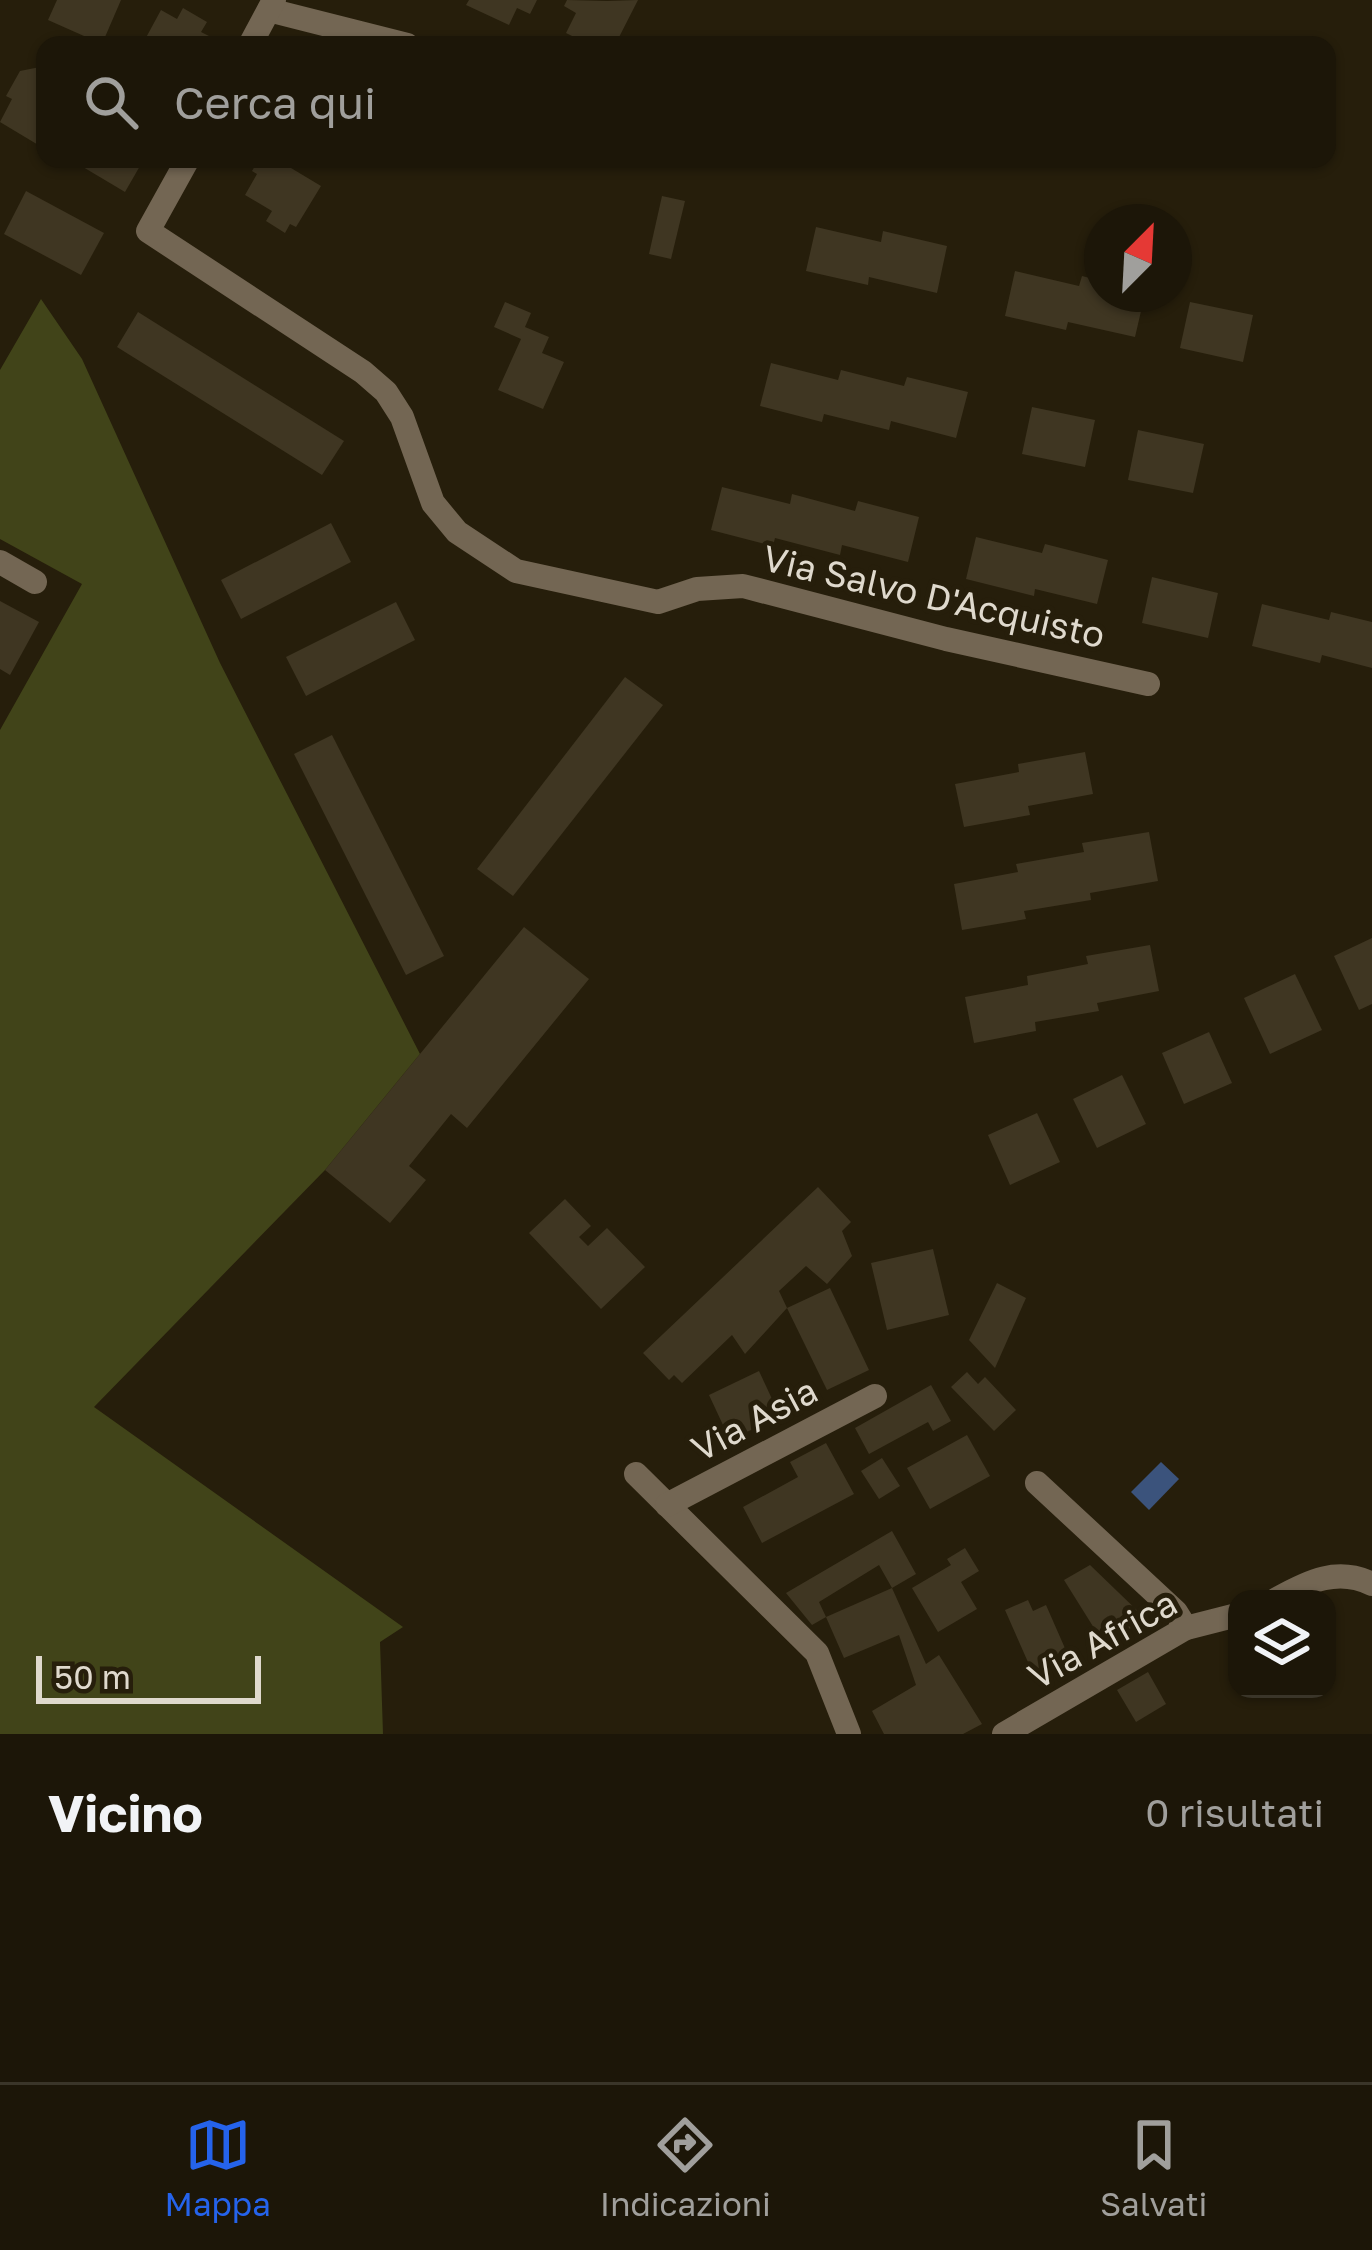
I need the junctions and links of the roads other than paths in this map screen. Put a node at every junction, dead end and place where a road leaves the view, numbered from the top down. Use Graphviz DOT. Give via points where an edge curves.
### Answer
graph roads {
  1 [pos="272,5"];
  2 [pos="255,36"];
  3 [pos="377,36"];
  4 [pos="183,168"];
  5 [pos="0,562"];
  6 [pos="34,582"];
  7 [pos="1148,684"];
  8 [pos="875,1396"];
  9 [pos="636,1474"];
  10 [pos="1037,1484"];
  11 [pos="668,1505"];
  12 [pos="1372,1584"];
  13 [pos="1296,1590"];
  14 [pos="1228,1617"];
  15 [pos="1186,1628"];
  16 [pos="849,1734"];
  17 [pos="1004,1734"];
  1 -- 2 [label="street"];
  1 -- 3 [label="street"];
  4 -- 7 [label="street, Via Salvo D'Acquisto" via="148,231 386,392 434,502 457,532 516,571 658,602 743,586"];
  5 -- 6 [label="street"];
  8 -- 11 [label="street, Via Asia"];
  9 -- 11 [label="street"];
  10 -- 15 [label="street"];
  11 -- 16 [label="street" via="817,1653"];
  12 -- 13 [label="street" via="1348,1575"];
  14 -- 15 [label="street, Via Africa"];
  15 -- 17 [label="street, Via Africa"];
}
